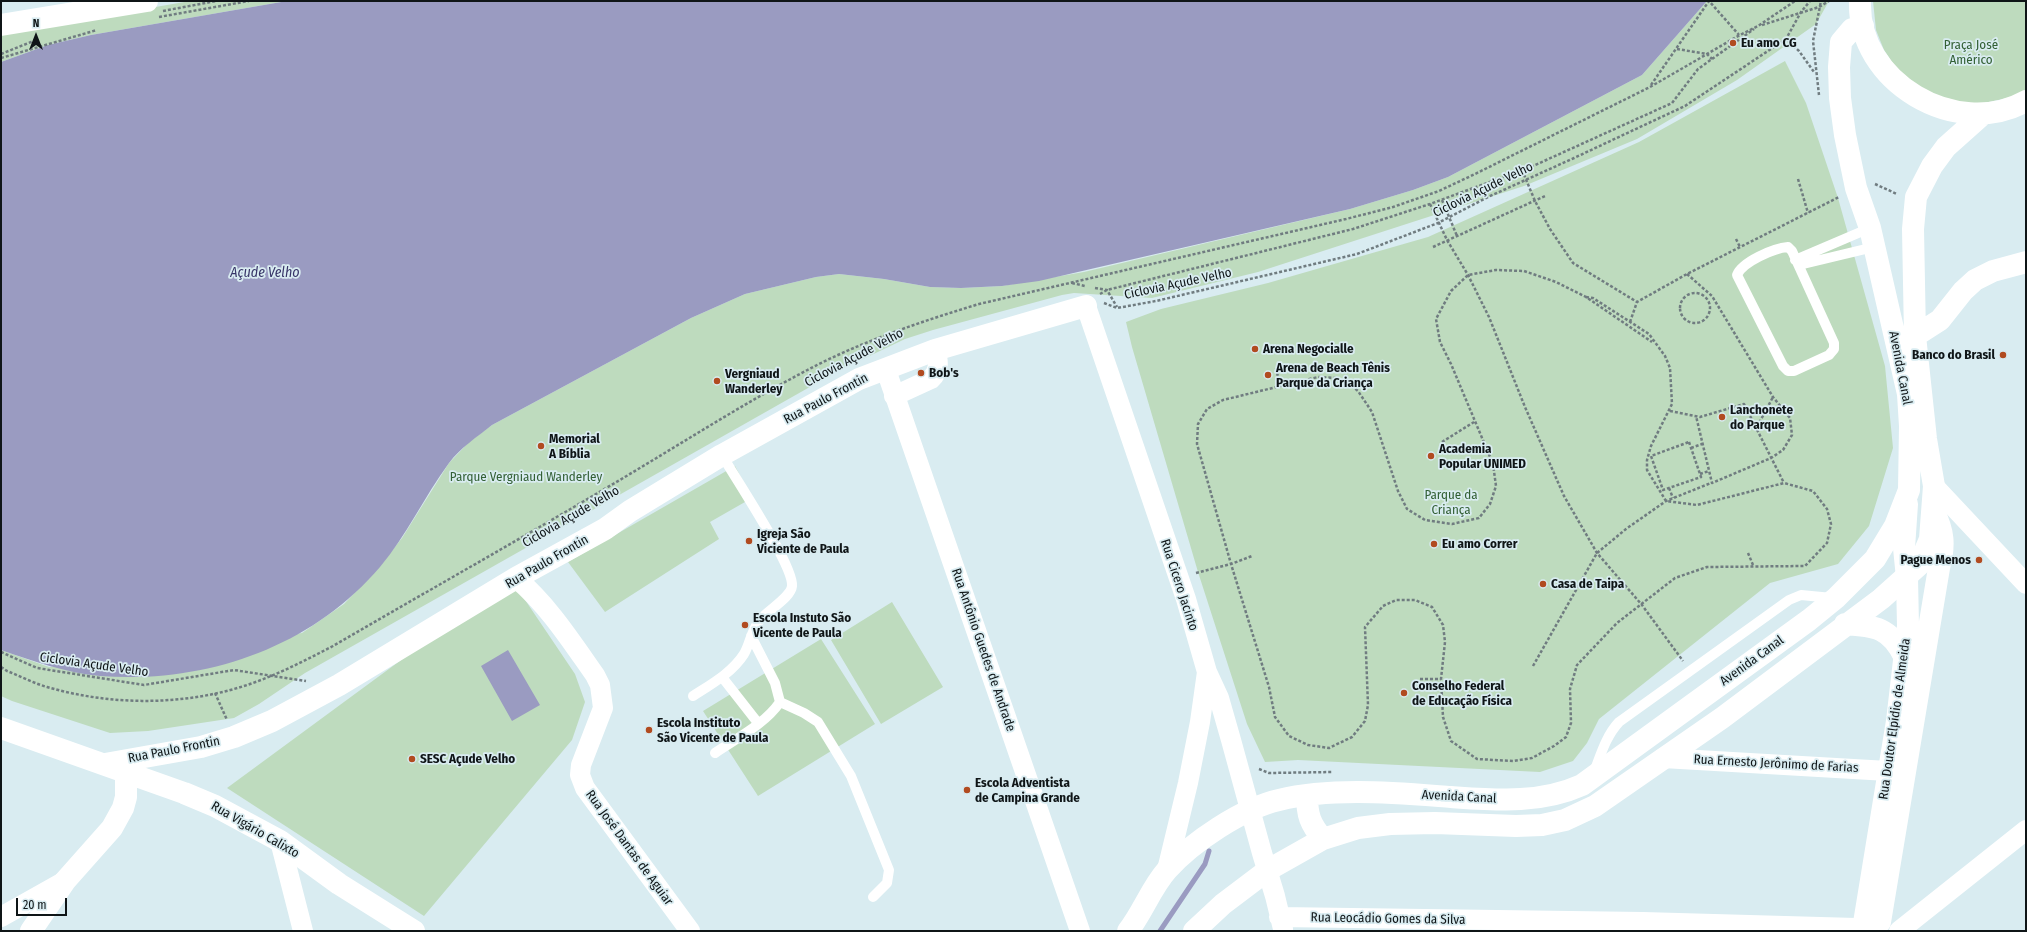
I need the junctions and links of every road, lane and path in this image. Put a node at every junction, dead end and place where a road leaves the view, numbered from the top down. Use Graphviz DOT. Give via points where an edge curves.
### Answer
graph roads {
  1 [pos="147,1"];
  2 [pos="1810,1"];
  3 [pos="1821,1"];
  4 [pos="1829,1"];
  5 [pos="1860,1"];
  6 [pos="1819,8"];
  7 [pos="1801,12"];
  8 [pos="1,25"];
  9 [pos="1863,26"];
  10 [pos="1742,38"];
  11 [pos="1786,39"];
  12 [pos="1678,49"];
  13 [pos="1712,60"];
  14 [pos="1815,73"];
  15 [pos="1650,87"];
  16 [pos="1819,96"];
  17 [pos="2026,101"];
  18 [pos="1983,114"];
  19 [pos="1522,170"];
  20 [pos="1526,179"];
  21 [pos="1798,179"];
  22 [pos="1856,188"];
  23 [pos="1545,196"];
  24 [pos="1916,197"];
  25 [pos="1442,200"];
  26 [pos="1535,200"];
  27 [pos="1430,204"];
  28 [pos="1808,213"];
  29 [pos="1449,217"];
  30 [pos="1438,223"];
  31 [pos="1457,236"];
  32 [pos="1872,237"];
  33 [pos="1736,239"];
  34 [pos="1447,240"];
  35 [pos="1432,247"];
  36 [pos="1740,247"];
  37 [pos="1797,262"];
  38 [pos="2026,262"];
  39 [pos="1687,274"];
  40 [pos="1468,275"];
  41 [pos="1712,296"];
  42 [pos="1586,297"];
  43 [pos="1707,299"];
  44 [pos="1637,302"];
  45 [pos="1097,306"];
  46 [pos="1630,322"];
  47 [pos="1915,336"];
  48 [pos="1652,342"];
  49 [pos="935,350"];
  50 [pos="1276,368"];
  51 [pos="886,370"];
  52 [pos="1280,386"];
  53 [pos="894,396"];
  54 [pos="1773,397"];
  55 [pos="1670,411"];
  56 [pos="1696,416"];
  57 [pos="1474,422"];
  58 [pos="1757,427"];
  59 [pos="1442,442"];
  60 [pos="1702,444"];
  61 [pos="1691,448"];
  62 [pos="722,455"];
  63 [pos="1772,458"];
  64 [pos="1709,471"];
  65 [pos="1727,472"];
  66 [pos="1700,474"];
  67 [pos="1728,476"];
  68 [pos="1712,482"];
  69 [pos="1784,483"];
  70 [pos="1934,486"];
  71 [pos="1669,488"];
  72 [pos="1909,490"];
  73 [pos="1673,498"];
  74 [pos="1666,501"];
  75 [pos="1933,510"];
  76 [pos="1597,553"];
  77 [pos="1748,553"];
  78 [pos="1252,556"];
  79 [pos="1231,564"];
  80 [pos="1753,565"];
  81 [pos="516,578"];
  82 [pos="1907,578"];
  83 [pos="1178,580"];
  84 [pos="2026,584"];
  85 [pos="1836,598"];
  86 [pos="1642,605"];
  87 [pos="1845,624"];
  88 [pos="751,636"];
  89 [pos="1,652"];
  90 [pos="1904,656"];
  91 [pos="1533,666"];
  92 [pos="1689,671"];
  93 [pos="1207,672"];
  94 [pos="722,677"];
  95 [pos="1420,679"];
  96 [pos="1441,679"];
  97 [pos="308,682"];
  98 [pos="215,692"];
  99 [pos="692,696"];
  100 [pos="780,702"];
  101 [pos="758,723"];
  102 [pos="1,728"];
  103 [pos="234,737"];
  104 [pos="715,753"];
  105 [pos="1663,758"];
  106 [pos="105,764"];
  107 [pos="1255,765"];
  108 [pos="1888,771"];
  109 [pos="126,772"];
  110 [pos="1341,772"];
  111 [pos="1592,777"];
  112 [pos="1307,795"];
  113 [pos="1251,811"];
  114 [pos="2026,830"];
  115 [pos="1323,839"];
  116 [pos="280,842"];
  117 [pos="1167,870"];
  118 [pos="1268,870"];
  119 [pos="65,881"];
  120 [pos="873,897"];
  121 [pos="1,917"];
  122 [pos="1281,924"];
  123 [pos="1643,927"];
  124 [pos="1874,928"];
  125 [pos="31,931"];
  126 [pos="303,931"];
  127 [pos="414,931"];
  128 [pos="690,931"];
  129 [pos="1080,931"];
  130 [pos="1128,931"];
  131 [pos="1194,931"];
  1 -- 8 [label="main road"];
  2 -- 7 [label="path, Ciclovia Açude Velho"];
  3 -- 6 [label="path"];
  4 -- 6 [label="path"];
  5 -- 9 [label="main road"];
  6 -- 7 [label="path"];
  6 -- 14 [label="path" via="1813,41"];
  7 -- 10 [label="path" via="1758,26"];
  7 -- 11 [label="path, Ciclovia Açude Velho"];
  9 -- 18 [label="main road" via="1879,63 1907,91 1924,102 1943,109"];
  9 -- 22 [label="main road, Avenida Canal" via="1852,29 1846,35 1842,42 1839,67 1845,135"];
  10 -- 12 [label="path" via="1709,1"];
  10 -- 13 [label="path"];
  11 -- 14 [label="path" via="1799,51"];
  11 -- 20 [label="path, Ciclovia Açude Velho" via="1684,106"];
  12 -- 13 [label="path" via="1707,54"];
  12 -- 15 [label="path"];
  13 -- 19 [label="path" via="1698,69 1672,103"];
  14 -- 16 [label="path"];
  17 -- 18 [label="main road" via="2017,106"];
  18 -- 24 [label="main road, Avenida Canal" via="1946,147 1932,166"];
  19 -- 20 [label="path"];
  19 -- 25 [label="path"];
  20 -- 26 [label="path"];
  20 -- 29 [label="path, Ciclovia Açude Velho"];
  21 -- 28 [label="path"];
  22 -- 24 [label="path" via="1874,184 1894,193"];
  22 -- 28 [label="path"];
  22 -- 32 [label="main road, Avenida Canal"];
  23 -- 26 [label="path"];
  24 -- 47 [label="main road, Avenida Canal" via="1913,229"];
  25 -- 27 [label="path"];
  25 -- 29 [label="path"];
  26 -- 31 [label="path"];
  26 -- 44 [label="path" via="1550,229 1573,263"];
  27 -- 30 [label="path"];
  27 -- 45 [label="path" via="1353,229 1107,290 1096,296"];
  28 -- 36 [label="path"];
  29 -- 30 [label="path, Ciclovia Açude Velho"];
  29 -- 31 [label="path"];
  30 -- 34 [label="path"];
  30 -- 45 [label="path, Ciclovia Açude Velho" via="1357,254 1156,301 1117,308"];
  31 -- 34 [label="path"];
  32 -- 37 [label="lane"];
  32 -- 37 [label="lane"];
  32 -- 72 [label="main road, Avenida Canal" via="1908,394"];
  33 -- 36 [label="path"];
  34 -- 35 [label="path"];
  34 -- 40 [label="path"];
  36 -- 39 [label="path"];
  37 -- 37 [label="lane" via="1792,251 1788,247 1783,248 1745,264 1737,275 1783,366 1788,371 1794,371 1829,355 1834,349 1831,334"];
  38 -- 47 [label="main road" via="1993,271 1975,280 1940,320"];
  39 -- 41 [label="path"];
  39 -- 44 [label="path"];
  40 -- 42 [label="path" via="1496,270 1524,271 1556,282"];
  40 -- 57 [label="path" via="1451,291 1436,319 1440,342"];
  40 -- 76 [label="path" via="1489,317 1564,496"];
  41 -- 43 [label="path"];
  41 -- 54 [label="path"];
  42 -- 46 [label="path" via="1593,298"];
  42 -- 48 [label="path"];
  43 -- 43 [label="path" via="1696,293 1683,299 1680,308 1683,318 1687,322 1697,324 1706,320 1711,311"];
  44 -- 46 [label="path"];
  45 -- 49 [label="main road, Rua Paulo Frontin"];
  45 -- 83 [label="street, Rua Cicero Jacinto" via="1111,377"];
  46 -- 48 [label="path" via="1649,334"];
  47 -- 70 [label="main road, Avenida Canal" via="1926,439"];
  48 -- 55 [label="path" via="1670,368"];
  49 -- 51 [label="main road, Rua Paulo Frontin"];
  49 -- 53 [label="street" via="938,366 936,375"];
  50 -- 52 [label="path"];
  51 -- 53 [label="street, Rua Antônio Guedes de Andrade"];
  51 -- 62 [label="main road, Rua Paulo Frontin" via="859,379"];
  52 -- 57 [label="path" via="1318,377 1348,382 1358,391 1372,412 1398,491 1407,509 1425,520 1452,524 1479,518 1490,504 1496,486 1493,464"];
  52 -- 79 [label="path" via="1223,400 1207,409 1198,424 1197,444"];
  53 -- 129 [label="street, Rua Antônio Guedes de Andrade" via="940,522"];
  54 -- 58 [label="path"];
  54 -- 63 [label="path" via="1790,418 1792,435 1783,450"];
  55 -- 56 [label="path"];
  55 -- 74 [label="path" via="1651,446 1647,460 1647,470"];
  56 -- 58 [label="path" via="1744,404"];
  56 -- 60 [label="path"];
  57 -- 59 [label="path"];
  58 -- 63 [label="path"];
  60 -- 61 [label="path"];
  60 -- 64 [label="path"];
  61 -- 66 [label="path"];
  61 -- 71 [label="path" via="1689,442 1651,456 1663,490"];
  62 -- 81 [label="main road, Rua Paulo Frontin" via="630,511 605,530"];
  62 -- 88 [label="lane" via="764,525 790,576 792,587 788,595 759,621"];
  63 -- 67 [label="path"];
  63 -- 69 [label="path"];
  64 -- 66 [label="path"];
  64 -- 68 [label="path"];
  65 -- 67 [label="path"];
  66 -- 71 [label="path" via="1702,477"];
  67 -- 68 [label="path"];
  68 -- 73 [label="path"];
  69 -- 74 [label="path" via="1697,505"];
  69 -- 80 [label="path" via="1813,491 1827,508 1831,524 1827,543 1805,566"];
  70 -- 75 [label="main road, Avenida Canal"];
  70 -- 84 [label="street"];
  71 -- 73 [label="path"];
  72 -- 82 [label="main road, Rua Doutor Elpídio de Almeida" via="1904,526"];
  72 -- 85 [label="main road, Avenida Canal" via="1886,543 1875,559"];
  73 -- 74 [label="path"];
  74 -- 76 [label="path"];
  75 -- 82 [label="main road, Avenida Canal" via="1930,538 1919,565"];
  75 -- 124 [label="main road, Rua Doutor Elpídio de Almeida" via="1940,524 1944,550"];
  76 -- 86 [label="path"];
  76 -- 91 [label="path"];
  77 -- 80 [label="path"];
  78 -- 79 [label="path"];
  79 -- 83 [label="path"];
  79 -- 96 [label="path" via="1269,687 1275,717 1289,736 1308,745 1329,748 1352,738 1364,721 1368,705 1365,627 1383,606 1396,600 1415,600 1432,608 1438,616 1443,625 1445,642"];
  80 -- 86 [label="path" via="1707,567 1675,578"];
  81 -- 103 [label="main road, Rua Paulo Frontin" via="339,685 272,721"];
  81 -- 128 [label="street, Rua José Dantas de Aguiar" via="531,590 551,615 600,685 603,708 581,765 580,775 585,788"];
  82 -- 87 [label="main road, Avenida Canal"];
  82 -- 90 [label="main road, Rua Doutor Elpídio de Almeida" via="1908,626"];
  83 -- 93 [label="street, Rua Cicero Jacinto"];
  85 -- 92 [label="lane" via="1801,595 1789,600"];
  85 -- 111 [label="main road, Avenida Canal" via="1788,636"];
  86 -- 92 [label="path"];
  86 -- 96 [label="path" via="1617,623 1577,665 1570,689 1571,723 1566,737 1532,758 1513,762 1477,759 1451,741 1443,717"];
  87 -- 90 [label="main road" via="1864,625 1884,631 1897,641"];
  87 -- 105 [label="main road, Avenida Canal" via="1722,718"];
  88 -- 94 [label="lane" via="744,654"];
  88 -- 100 [label="lane" via="775,683"];
  89 -- 97 [label="path, Ciclovia Açude Velho" via="37,668 144,685 234,670"];
  90 -- 108 [label="main road, Rua Doutor Elpídio de Almeida"];
  92 -- 111 [label="lane" via="1619,722 1611,731"];
  93 -- 113 [label="street" via="1219,698"];
  93 -- 117 [label="street, Rua Cicero Jacinto" via="1188,783"];
  94 -- 99 [label="lane"];
  94 -- 101 [label="lane"];
  95 -- 96 [label="path"];
  98 -- 103 [label="path"];
  100 -- 101 [label="lane"];
  100 -- 120 [label="lane" via="818,722 851,776 889,870 887,883"];
  101 -- 104 [label="lane"];
  102 -- 106 [label="main road, Rua Paulo Frontin"];
  103 -- 106 [label="main road, Rua Paulo Frontin" via="201,746"];
  105 -- 108 [label="street, Rua Ernesto Jerônimo de Farias"];
  105 -- 115 [label="main road, Avenida Canal" via="1595,806 1565,820 1542,825 1516,826 1390,824 1358,828"];
  106 -- 109 [label="main road, Rua Vigário Calixto"];
  107 -- 110 [label="path" via="1261,771 1269,773"];
  108 -- 124 [label="main road, Rua Doutor Elpídio de Almeida"];
  109 -- 116 [label="main road, Rua Vigário Calixto" via="215,806"];
  109 -- 119 [label="main road" via="126,797 112,828"];
  111 -- 112 [label="main road, Avenida Canal" via="1571,790 1530,799 1491,800 1362,793"];
  112 -- 113 [label="main road, Avenida Canal" via="1278,800"];
  112 -- 115 [label="main road" via="1312,826"];
  113 -- 117 [label="main road, Avenida Canal" via="1223,825 1200,841"];
  113 -- 118 [label="street"];
  114 -- 124 [label="street"];
  115 -- 118 [label="main road, Avenida Canal"];
  116 -- 126 [label="street"];
  116 -- 127 [label="main road, Rua Vigário Calixto"];
  117 -- 130 [label="main road, Avenida Canal"];
  118 -- 122 [label="street"];
  118 -- 131 [label="main road, Avenida Canal" via="1223,904"];
  119 -- 121 [label="street"];
  119 -- 125 [label="main road"];
  122 -- 123 [label="street, Rua Leocádio Gomes da Silva"];
  123 -- 124 [label="street, Rua Leocádio Gomes da Silva"];
}
